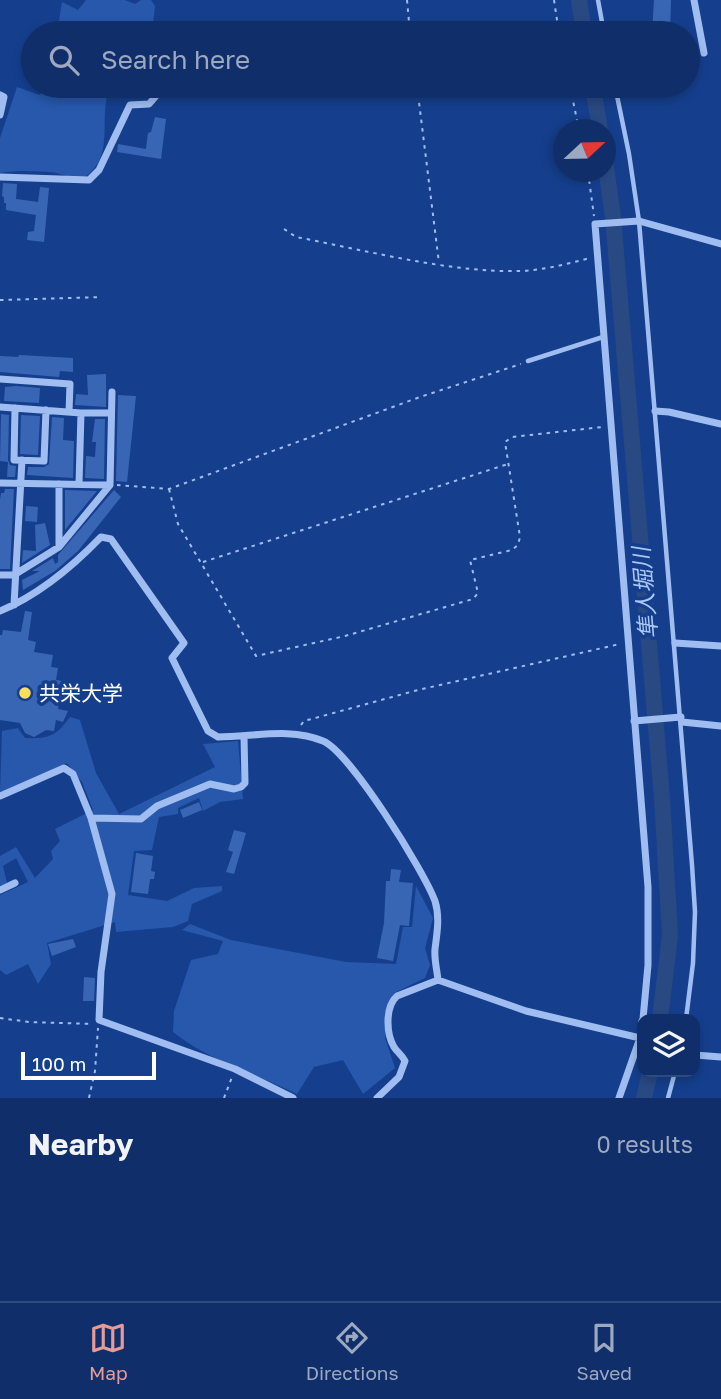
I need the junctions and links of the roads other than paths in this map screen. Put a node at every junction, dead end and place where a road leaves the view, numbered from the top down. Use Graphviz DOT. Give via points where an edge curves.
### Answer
graph roads {
  1 [pos="598,0"];
  2 [pos="694,0"];
  3 [pos="602,21"];
  4 [pos="698,21"];
  5 [pos="700,32"];
  6 [pos="704,53"];
  7 [pos="0,95"];
  8 [pos="154,98"];
  9 [pos="617,98"];
  10 [pos="0,115"];
  11 [pos="0,177"];
  12 [pos="639,221"];
  13 [pos="721,244"];
  14 [pos="603,337"];
  15 [pos="528,361"];
  16 [pos="0,379"];
  17 [pos="113,392"];
  18 [pos="0,407"];
  19 [pos="15,408"];
  20 [pos="46,410"];
  21 [pos="654,411"];
  22 [pos="69,412"];
  23 [pos="111,413"];
  24 [pos="81,414"];
  25 [pos="721,424"];
  26 [pos="22,460"];
  27 [pos="0,483"];
  28 [pos="22,483"];
  29 [pos="59,484"];
  30 [pos="79,484"];
  31 [pos="110,485"];
  32 [pos="59,547"];
  33 [pos="0,575"];
  34 [pos="14,575"];
  35 [pos="14,605"];
  36 [pos="0,611"];
  37 [pos="675,643"];
  38 [pos="721,646"];
  39 [pos="681,719"];
  40 [pos="634,722"];
  41 [pos="721,726"];
  42 [pos="244,737"];
  43 [pos="0,796"];
  44 [pos="91,818"];
  45 [pos="15,883"];
  46 [pos="0,890"];
  47 [pos="438,980"];
  48 [pos="643,1014"];
  49 [pos="687,1014"];
  50 [pos="637,1037"];
  51 [pos="637,1047"];
  52 [pos="700,1055"];
  53 [pos="721,1057"];
  54 [pos="674,1077"];
  55 [pos="293,1098"];
  56 [pos="377,1098"];
  57 [pos="619,1098"];
  58 [pos="668,1098"];
  1 -- 3 [label="lane"];
  2 -- 4 [label="street"];
  5 -- 6 [label="street"];
  7 -- 10 [label="street" via="4,97"];
  8 -- 11 [label="street" via="149,104 130,105 99,170 89,180"];
  9 -- 12 [label="lane"];
  12 -- 13 [label="street"];
  12 -- 14 [label="street" via="595,224"];
  12 -- 21 [label="lane"];
  14 -- 15 [label="lane"];
  14 -- 40 [label="street"];
  16 -- 22 [label="street" via="70,384"];
  17 -- 23 [label="street"];
  18 -- 19 [label="street"];
  19 -- 20 [label="street"];
  19 -- 26 [label="street" via="14,460"];
  20 -- 22 [label="street"];
  20 -- 26 [label="street" via="44,461"];
  21 -- 25 [label="street"];
  21 -- 37 [label="lane"];
  22 -- 24 [label="street"];
  23 -- 24 [label="street"];
  23 -- 31 [label="street"];
  24 -- 30 [label="street"];
  26 -- 28 [label="street"];
  27 -- 28 [label="street"];
  28 -- 29 [label="street"];
  28 -- 34 [label="street"];
  29 -- 30 [label="street"];
  29 -- 32 [label="street"];
  30 -- 31 [label="street"];
  31 -- 32 [label="street"];
  32 -- 34 [label="street"];
  33 -- 34 [label="street"];
  34 -- 35 [label="street"];
  35 -- 36 [label="street"];
  35 -- 42 [label="street" via="72,567 100,537 111,539 184,643 172,658 208,731 218,737"];
  37 -- 38 [label="street"];
  37 -- 39 [label="lane"];
  39 -- 40 [label="street"];
  39 -- 41 [label="street"];
  39 -- 49 [label="lane" via="695,912"];
  40 -- 48 [label="street" via="648,887"];
  42 -- 44 [label="street" via="245,783 241,787 210,784 157,806 141,819"];
  42 -- 47 [label="street" via="296,733 326,741 352,768 402,838 436,903"];
  43 -- 44 [label="street" via="64,768 74,774"];
  44 -- 55 [label="street" via="112,894 99,1020 235,1069"];
  45 -- 46 [label="street"];
  47 -- 50 [label="street" via="526,1011"];
  47 -- 56 [label="street" via="393,1000 388,1026 394,1047 405,1061 389,1088"];
  51 -- 57 [label="street"];
  52 -- 53 [label="street"];
  54 -- 58 [label="lane"];
}
